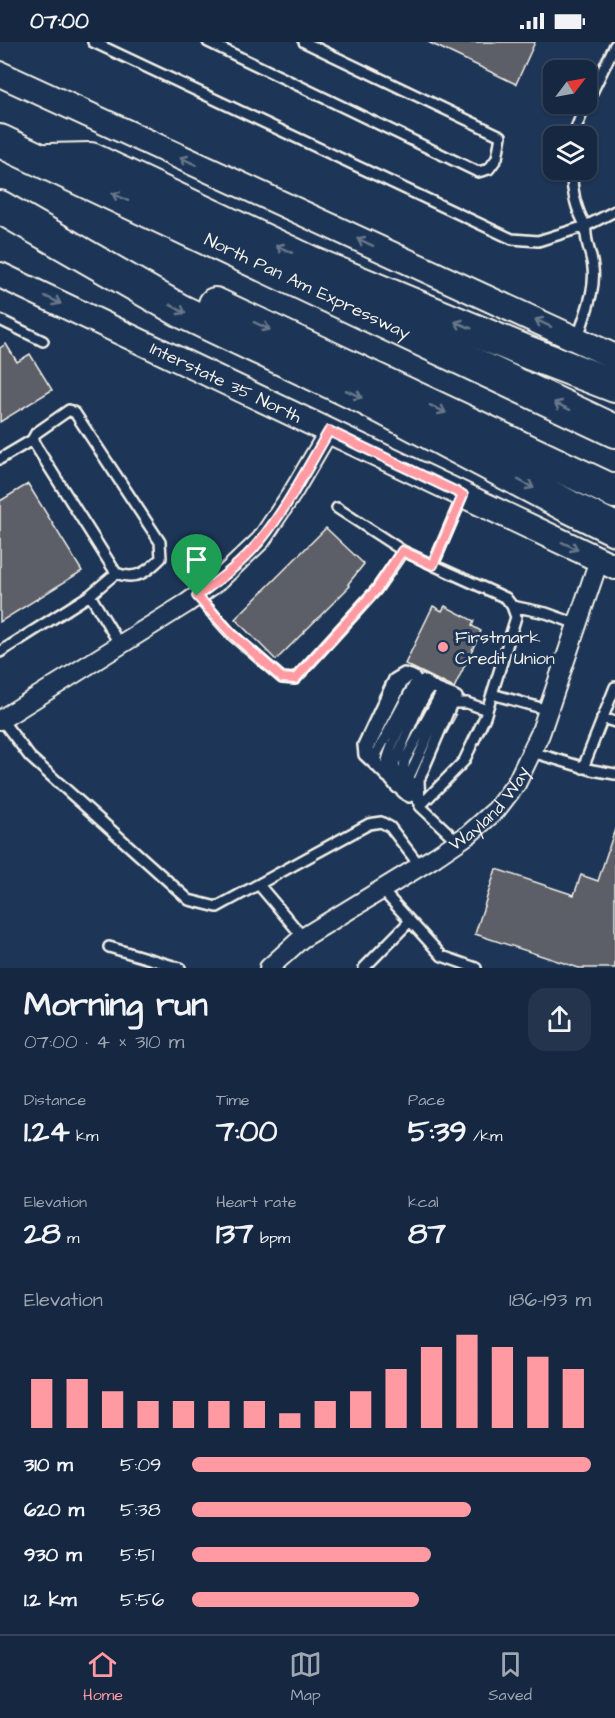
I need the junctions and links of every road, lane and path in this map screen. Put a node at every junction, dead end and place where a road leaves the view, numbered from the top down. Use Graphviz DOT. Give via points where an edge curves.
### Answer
graph roads {
  1 [pos="93,42"];
  2 [pos="208,42"];
  3 [pos="304,42"];
  4 [pos="615,45"];
  5 [pos="0,75"];
  6 [pos="577,126"];
  7 [pos="0,141"];
  8 [pos="40,160"];
  9 [pos="573,180"];
  10 [pos="0,205"];
  11 [pos="615,211"];
  12 [pos="586,226"];
  13 [pos="0,275"];
  14 [pos="0,320"];
  15 [pos="577,339"];
  16 [pos="43,341"];
  17 [pos="615,357"];
  18 [pos="615,386"];
  19 [pos="329,431"];
  20 [pos="615,431"];
  21 [pos="32,440"];
  22 [pos="0,459"];
  23 [pos="615,492"];
  24 [pos="463,495"];
  25 [pos="337,508"];
  26 [pos="615,529"];
  27 [pos="402,551"];
  28 [pos="607,563"];
  29 [pos="433,565"];
  30 [pos="116,573"];
  31 [pos="90,595"];
  32 [pos="197,596"];
  33 [pos="512,606"];
  34 [pos="577,624"];
  35 [pos="120,645"];
  36 [pos="0,652"];
  37 [pos="429,684"];
  38 [pos="615,687"];
  39 [pos="492,694"];
  40 [pos="453,695"];
  41 [pos="467,703"];
  42 [pos="487,710"];
  43 [pos="548,710"];
  44 [pos="602,718"];
  45 [pos="0,719"];
  46 [pos="615,722"];
  47 [pos="532,752"];
  48 [pos="378,768"];
  49 [pos="583,768"];
  50 [pos="615,774"];
  51 [pos="387,777"];
  52 [pos="399,789"];
  53 [pos="407,796"];
  54 [pos="420,806"];
  55 [pos="457,842"];
  56 [pos="420,866"];
  57 [pos="259,885"];
  58 [pos="381,889"];
  59 [pos="410,921"];
  60 [pos="303,938"];
  61 [pos="109,947"];
  62 [pos="176,967"];
  63 [pos="268,968"];
  64 [pos="364,968"];
  65 [pos="476,968"];
  1 -- 12 [label="lane" via="512,239 538,241"];
  2 -- 3 [label="lane" via="478,172 489,169 501,136"];
  4 -- 6 [label="lane"];
  15 -- 5 [label="main road, one-way"];
  7 -- 8 [label="highway, North Pan Am Expressway"];
  18 -- 8 [label="highway, one-way" via="310,262 91,159"];
  20 -- 8 [label="highway, North Pan Am Expressway, one-way"];
  9 -- 12 [label="lane" via="578,212"];
  10 -- 23 [label="highway, one-way"];
  10 -- 26 [label="highway, one-way" via="181,312 373,403"];
  11 -- 12 [label="lane"];
  12 -- 15 [label="lane" via="592,288"];
  13 -- 19 [label="main road, Interstate 35 North, one-way"];
  14 -- 16 [label="lane"];
  15 -- 17 [label="main road"];
  19 -- 24 [label="main road, Interstate 35 North"];
  19 -- 32 [label="street" via="261,540"];
  21 -- 22 [label="lane"];
  21 -- 30 [label="lane"];
  21 -- 30 [label="lane" via="69,410 75,413 160,542 161,558 147,572 126,577"];
  24 -- 28 [label="main road, Interstate 35 North, one-way"];
  24 -- 29 [label="lane"];
  25 -- 27 [label="lane"];
  27 -- 29 [label="lane"];
  27 -- 32 [label="lane" via="376,590 295,679 282,678 231,633"];
  28 -- 34 [label="street, Wayland Way"];
  29 -- 33 [label="lane" via="506,598"];
  30 -- 31 [label="lane"];
  31 -- 35 [label="lane"];
  31 -- 36 [label="lane"];
  32 -- 35 [label="street"];
  33 -- 34 [label="lane"];
  33 -- 39 [label="lane" via="516,617"];
  34 -- 43 [label="street, Wayland Way"];
  35 -- 45 [label="street"];
  37 -- 40 [label="lane"];
  37 -- 48 [label="lane" via="415,683 403,702 376,755"];
  37 -- 48 [label="lane" via="411,675 402,682 369,748"];
  37 -- 51 [label="lane" via="421,686 404,719 385,765"];
  37 -- 52 [label="lane" via="394,764"];
  38 -- 44 [label="lane"];
  39 -- 42 [label="lane"];
  39 -- 43 [label="lane"];
  40 -- 41 [label="lane"];
  40 -- 53 [label="lane" via="440,695 405,760"];
  40 -- 54 [label="lane" via="444,701 409,777"];
  41 -- 42 [label="lane"];
  41 -- 54 [label="lane" via="452,703 438,733 419,780"];
  42 -- 54 [label="lane" via="464,761"];
  43 -- 47 [label="street, Wayland Way"];
  44 -- 46 [label="lane"];
  44 -- 49 [label="lane"];
  45 -- 57 [label="lane" via="30,757 189,900 217,907"];
  47 -- 49 [label="lane"];
  47 -- 55 [label="street, Wayland Way" via="516,784 496,810"];
  48 -- 51 [label="lane"];
  49 -- 50 [label="lane"];
  51 -- 52 [label="lane"];
  52 -- 53 [label="lane"];
  53 -- 54 [label="lane"];
  54 -- 55 [label="lane"];
  55 -- 56 [label="street, Wayland Way"];
  56 -- 57 [label="lane" via="390,827 381,822 369,824"];
  56 -- 58 [label="street, Wayland Way"];
  57 -- 60 [label="lane"];
  58 -- 59 [label="lane"];
  58 -- 60 [label="street, Wayland Way"];
  59 -- 64 [label="lane"];
  59 -- 65 [label="lane" via="442,956"];
  60 -- 63 [label="street, Wayland Way"];
  61 -- 62 [label="lane"];
}
